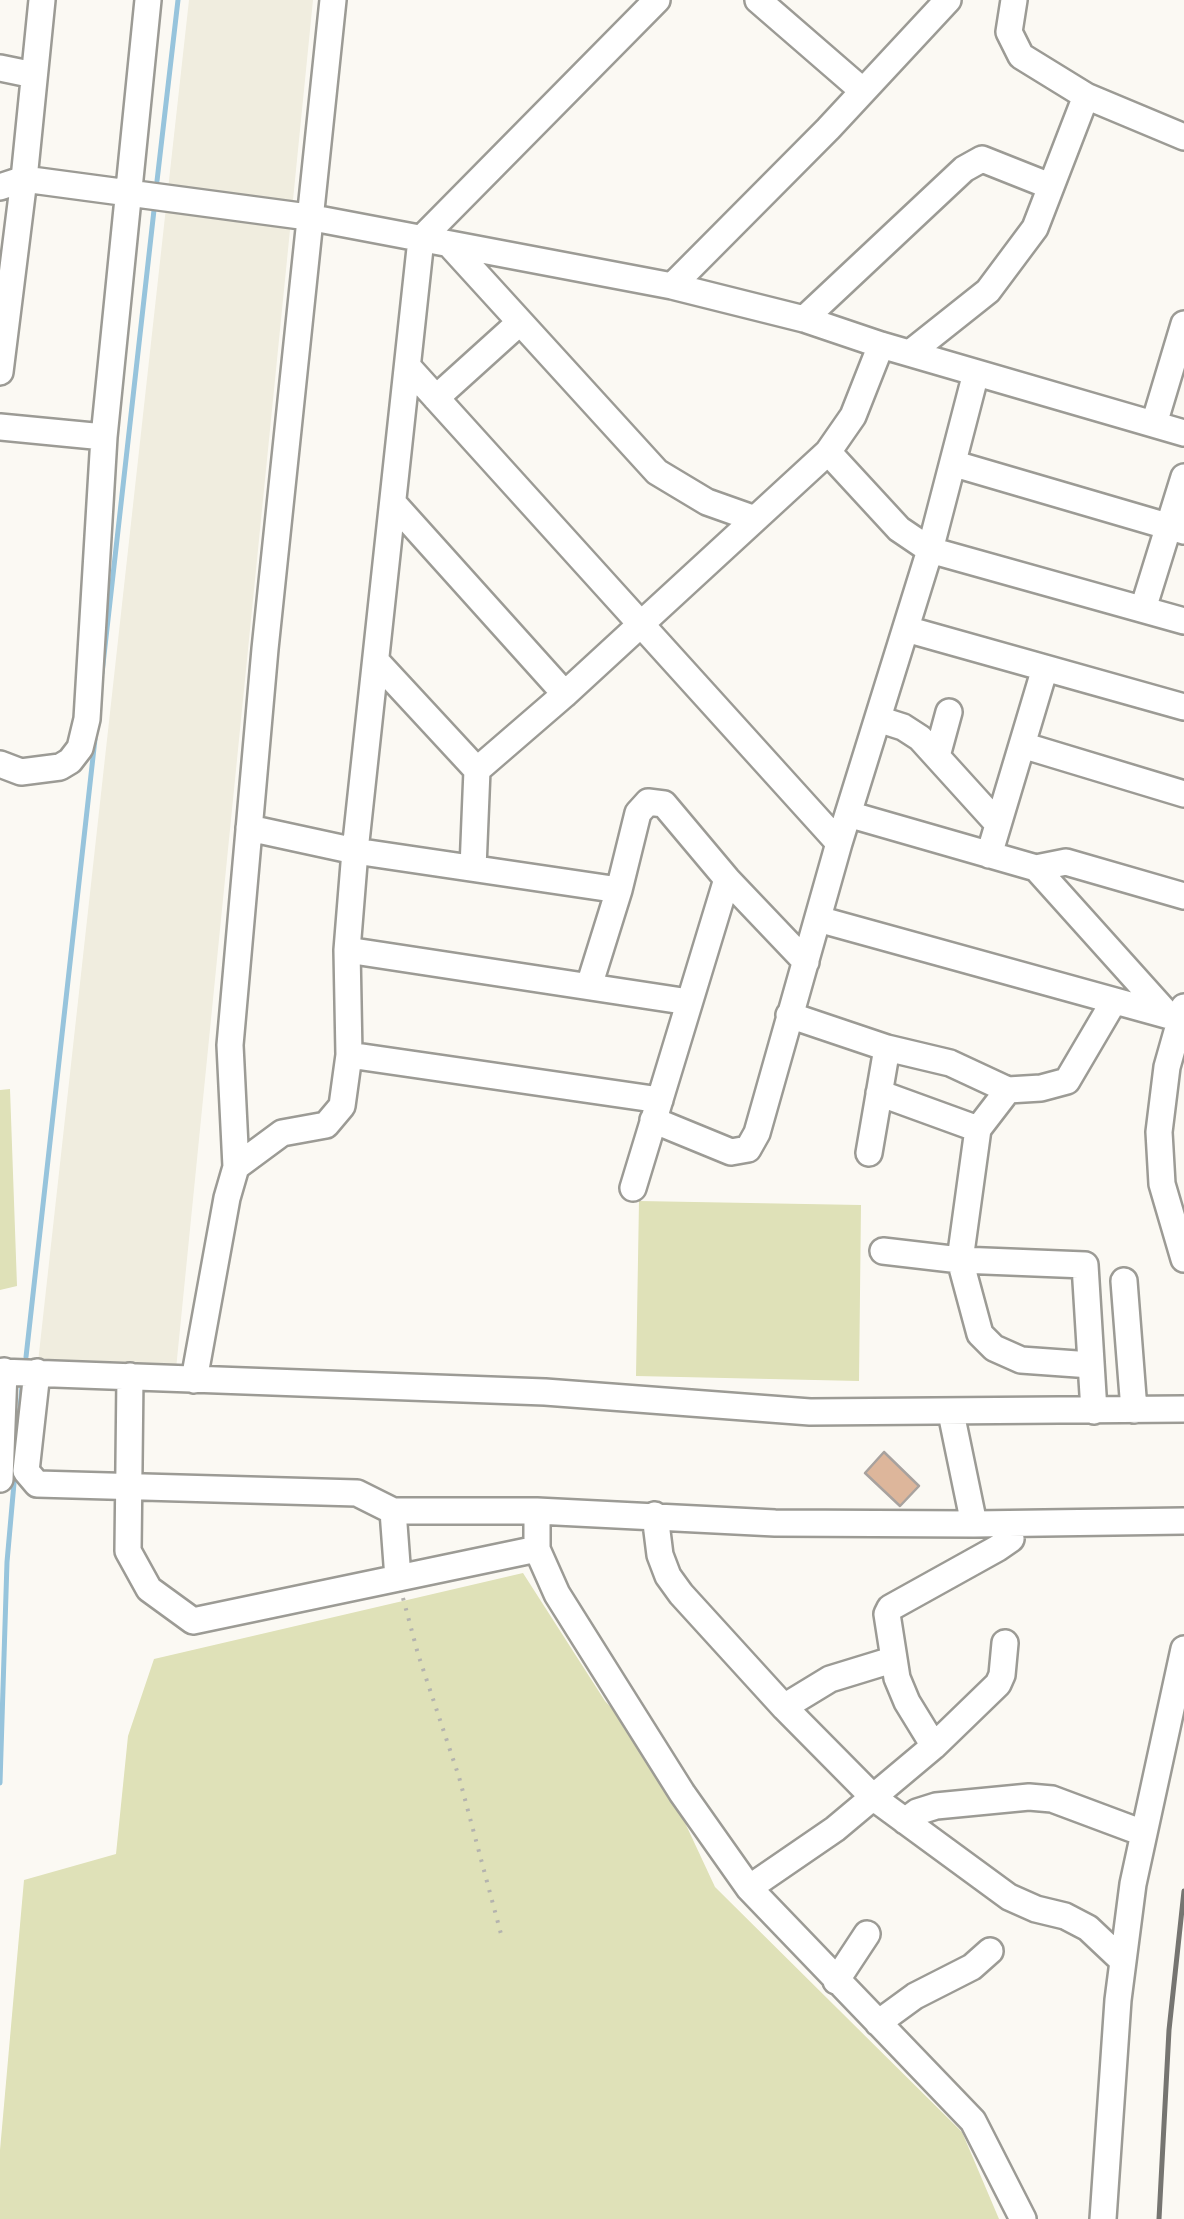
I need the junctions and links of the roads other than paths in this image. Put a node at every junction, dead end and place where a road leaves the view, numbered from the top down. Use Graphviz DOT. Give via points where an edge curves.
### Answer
graph roads {
  1 [pos="42,0"];
  2 [pos="148,0"];
  3 [pos="333,0"];
  4 [pos="657,0"];
  5 [pos="758,0"];
  6 [pos="948,0"];
  7 [pos="1014,0"];
  8 [pos="0,68"];
  9 [pos="34,75"];
  10 [pos="863,91"];
  11 [pos="1086,96"];
  12 [pos="1184,137"];
  13 [pos="12,183"];
  14 [pos="1050,186"];
  15 [pos="131,192"];
  16 [pos="308,217"];
  17 [pos="420,239"];
  18 [pos="450,245"];
  19 [pos="672,286"];
  20 [pos="4,312"];
  21 [pos="804,319"];
  22 [pos="519,324"];
  23 [pos="1184,324"];
  24 [pos="881,345"];
  25 [pos="910,353"];
  26 [pos="408,368"];
  27 [pos="0,372"];
  28 [pos="976,374"];
  29 [pos="436,398"];
  30 [pos="1154,424"];
  31 [pos="0,426"];
  32 [pos="1184,433"];
  33 [pos="104,437"];
  34 [pos="828,452"];
  35 [pos="955,464"];
  36 [pos="1184,478"];
  37 [pos="394,506"];
  38 [pos="755,519"];
  39 [pos="1176,529"];
  40 [pos="930,550"];
  41 [pos="1143,609"];
  42 [pos="1184,621"];
  43 [pos="642,624"];
  44 [pos="906,628"];
  45 [pos="377,662"];
  46 [pos="1045,668"];
  47 [pos="566,694"];
  48 [pos="1184,708"];
  49 [pos="949,712"];
  50 [pos="878,718"];
  51 [pos="1022,745"];
  52 [pos="936,756"];
  53 [pos="0,764"];
  54 [pos="477,770"];
  55 [pos="1184,794"];
  56 [pos="848,814"];
  57 [pos="998,824"];
  58 [pos="249,828"];
  59 [pos="839,843"];
  60 [pos="355,851"];
  61 [pos="989,855"];
  62 [pos="472,868"];
  63 [pos="1036,868"];
  64 [pos="727,878"];
  65 [pos="619,890"];
  66 [pos="1184,896"];
  67 [pos="818,919"];
  68 [pos="348,950"];
  69 [pos="806,962"];
  70 [pos="589,986"];
  71 [pos="1114,1001"];
  72 [pos="689,1002"];
  73 [pos="789,1014"];
  74 [pos="1179,1015"];
  75 [pos="886,1048"];
  76 [pos="350,1055"];
  77 [pos="1176,1069"];
  78 [pos="1008,1090"];
  79 [pos="879,1093"];
  80 [pos="656,1110"];
  81 [pos="978,1130"];
  82 [pos="868,1154"];
  83 [pos="236,1167"];
  84 [pos="633,1188"];
  85 [pos="883,1251"];
  86 [pos="960,1260"];
  87 [pos="1184,1260"];
  88 [pos="1124,1281"];
  89 [pos="1091,1365"];
  90 [pos="2,1371"];
  91 [pos="37,1372"];
  92 [pos="130,1376"];
  93 [pos="194,1380"];
  94 [pos="1184,1409"];
  95 [pos="1134,1410"];
  96 [pos="1094,1411"];
  97 [pos="952,1413"];
  98 [pos="0,1479"];
  99 [pos="128,1486"];
  100 [pos="393,1510"];
  101 [pos="537,1511"];
  102 [pos="655,1515"];
  103 [pos="1184,1521"];
  104 [pos="974,1524"];
  105 [pos="1004,1524"];
  106 [pos="537,1549"];
  107 [pos="398,1578"];
  108 [pos="1005,1643"];
  109 [pos="1184,1649"];
  110 [pos="892,1660"];
  111 [pos="784,1708"];
  112 [pos="934,1746"];
  113 [pos="874,1798"];
  114 [pos="905,1822"];
  115 [pos="1143,1834"];
  116 [pos="749,1888"];
  117 [pos="867,1934"];
  118 [pos="990,1951"];
  119 [pos="1123,1961"];
  120 [pos="836,1981"];
  121 [pos="878,2023"];
  122 [pos="1023,2219"];
  123 [pos="1103,2219"];
  1 -- 9 [label="street"];
  2 -- 15 [label="street"];
  3 -- 16 [label="street"];
  4 -- 17 [label="street"];
  5 -- 10 [label="street"];
  6 -- 10 [label="street"];
  7 -- 11 [label="street" via="1010,32 1021,56"];
  8 -- 9 [label="street"];
  9 -- 13 [label="street"];
  10 -- 19 [label="street"];
  11 -- 12 [label="street"];
  11 -- 14 [label="street"];
  13 -- 15 [label="street"];
  13 -- 20 [label="street"];
  14 -- 21 [label="street" via="982,159"];
  14 -- 25 [label="street" via="1035,228 988,291"];
  15 -- 16 [label="street"];
  15 -- 33 [label="street"];
  16 -- 17 [label="street"];
  16 -- 58 [label="street"];
  17 -- 18 [label="street"];
  17 -- 26 [label="street"];
  18 -- 19 [label="street"];
  18 -- 22 [label="street"];
  19 -- 21 [label="street"];
  20 -- 27 [label="street"];
  21 -- 24 [label="street"];
  22 -- 29 [label="street"];
  22 -- 38 [label="street" via="657,472"];
  23 -- 30 [label="street"];
  24 -- 25 [label="street"];
  24 -- 34 [label="street" via="853,416"];
  25 -- 28 [label="street"];
  26 -- 29 [label="street"];
  26 -- 37 [label="street"];
  28 -- 30 [label="street"];
  28 -- 35 [label="street"];
  29 -- 43 [label="street"];
  30 -- 32 [label="street"];
  31 -- 33 [label="street"];
  33 -- 53 [label="street" via="80,748 70,761 37,772"];
  34 -- 38 [label="street"];
  34 -- 40 [label="street" via="899,529"];
  35 -- 39 [label="street"];
  35 -- 40 [label="street"];
  36 -- 39 [label="street"];
  37 -- 45 [label="street"];
  37 -- 47 [label="street"];
  38 -- 43 [label="street"];
  39 -- 41 [label="street"];
  40 -- 41 [label="street"];
  40 -- 44 [label="street"];
  41 -- 42 [label="street"];
  43 -- 47 [label="street"];
  43 -- 59 [label="street"];
  44 -- 46 [label="street"];
  44 -- 50 [label="street"];
  45 -- 54 [label="street"];
  45 -- 60 [label="street"];
  46 -- 48 [label="street"];
  46 -- 51 [label="street"];
  47 -- 54 [label="street"];
  49 -- 52 [label="street"];
  50 -- 52 [label="street" via="920,738"];
  50 -- 56 [label="street"];
  51 -- 55 [label="street"];
  51 -- 57 [label="street"];
  52 -- 57 [label="street"];
  54 -- 62 [label="street"];
  56 -- 59 [label="street"];
  56 -- 61 [label="street"];
  57 -- 61 [label="street"];
  58 -- 60 [label="street"];
  58 -- 83 [label="street" via="230,1046"];
  59 -- 67 [label="street"];
  60 -- 62 [label="street"];
  60 -- 68 [label="street"];
  61 -- 63 [label="street"];
  62 -- 65 [label="street"];
  63 -- 66 [label="street" via="1066,862"];
  63 -- 74 [label="street"];
  64 -- 65 [label="street" via="664,804 648,802 638,813"];
  64 -- 69 [label="street"];
  64 -- 72 [label="street"];
  65 -- 70 [label="street"];
  67 -- 69 [label="street"];
  67 -- 71 [label="street"];
  68 -- 70 [label="street"];
  68 -- 76 [label="street"];
  69 -- 73 [label="street"];
  70 -- 72 [label="street"];
  71 -- 74 [label="street"];
  71 -- 78 [label="street" via="1067,1081"];
  72 -- 80 [label="street"];
  73 -- 75 [label="street"];
  73 -- 80 [label="street" via="748,1149 730,1152"];
  74 -- 77 [label="street"];
  75 -- 78 [label="street" via="950,1063"];
  75 -- 79 [label="street"];
  76 -- 80 [label="street"];
  76 -- 83 [label="street" via="342,1106 326,1124 282,1133"];
  77 -- 87 [label="street" via="1159,1132 1162,1184"];
  78 -- 81 [label="street"];
  79 -- 81 [label="street"];
  79 -- 82 [label="street"];
  80 -- 84 [label="street"];
  81 -- 86 [label="street"];
  83 -- 93 [label="street"];
  85 -- 86 [label="street"];
  86 -- 89 [label="street" via="980,1334 994,1348 1021,1360"];
  86 -- 89 [label="street" via="1085,1265"];
  88 -- 95 [label="street"];
  89 -- 96 [label="street"];
  90 -- 91 [label="street"];
  90 -- 98 [label="street"];
  91 -- 92 [label="street"];
  91 -- 99 [label="street" via="29,1479"];
  92 -- 93 [label="street"];
  92 -- 99 [label="street"];
  93 -- 97 [label="street" via="544,1392 810,1412"];
  94 -- 95 [label="street"];
  95 -- 96 [label="street"];
  96 -- 97 [label="street"];
  97 -- 104 [label="street"];
  99 -- 100 [label="street" via="357,1493"];
  99 -- 107 [label="street" via="128,1551 150,1589 192,1620"];
  100 -- 101 [label="street"];
  100 -- 107 [label="street"];
  101 -- 102 [label="street"];
  101 -- 106 [label="street"];
  102 -- 104 [label="street"];
  102 -- 111 [label="street" via="668,1576"];
  103 -- 105 [label="street"];
  104 -- 105 [label="street"];
  105 -- 110 [label="street" via="1011,1539 890,1608"];
  106 -- 107 [label="street"];
  106 -- 116 [label="street" via="586,1641"];
  108 -- 112 [label="street" via="998,1684"];
  109 -- 115 [label="street"];
  110 -- 111 [label="street" via="830,1678"];
  110 -- 112 [label="street"];
  111 -- 113 [label="street"];
  112 -- 113 [label="street"];
  113 -- 114 [label="street"];
  113 -- 116 [label="street"];
  114 -- 115 [label="street" via="936,1806 1052,1798"];
  114 -- 119 [label="street" via="1009,1897 1088,1928"];
  115 -- 119 [label="street"];
  116 -- 120 [label="street"];
  117 -- 120 [label="street"];
  118 -- 121 [label="street"];
  119 -- 123 [label="street"];
  120 -- 121 [label="street"];
  121 -- 122 [label="street" via="973,2121"];
}
